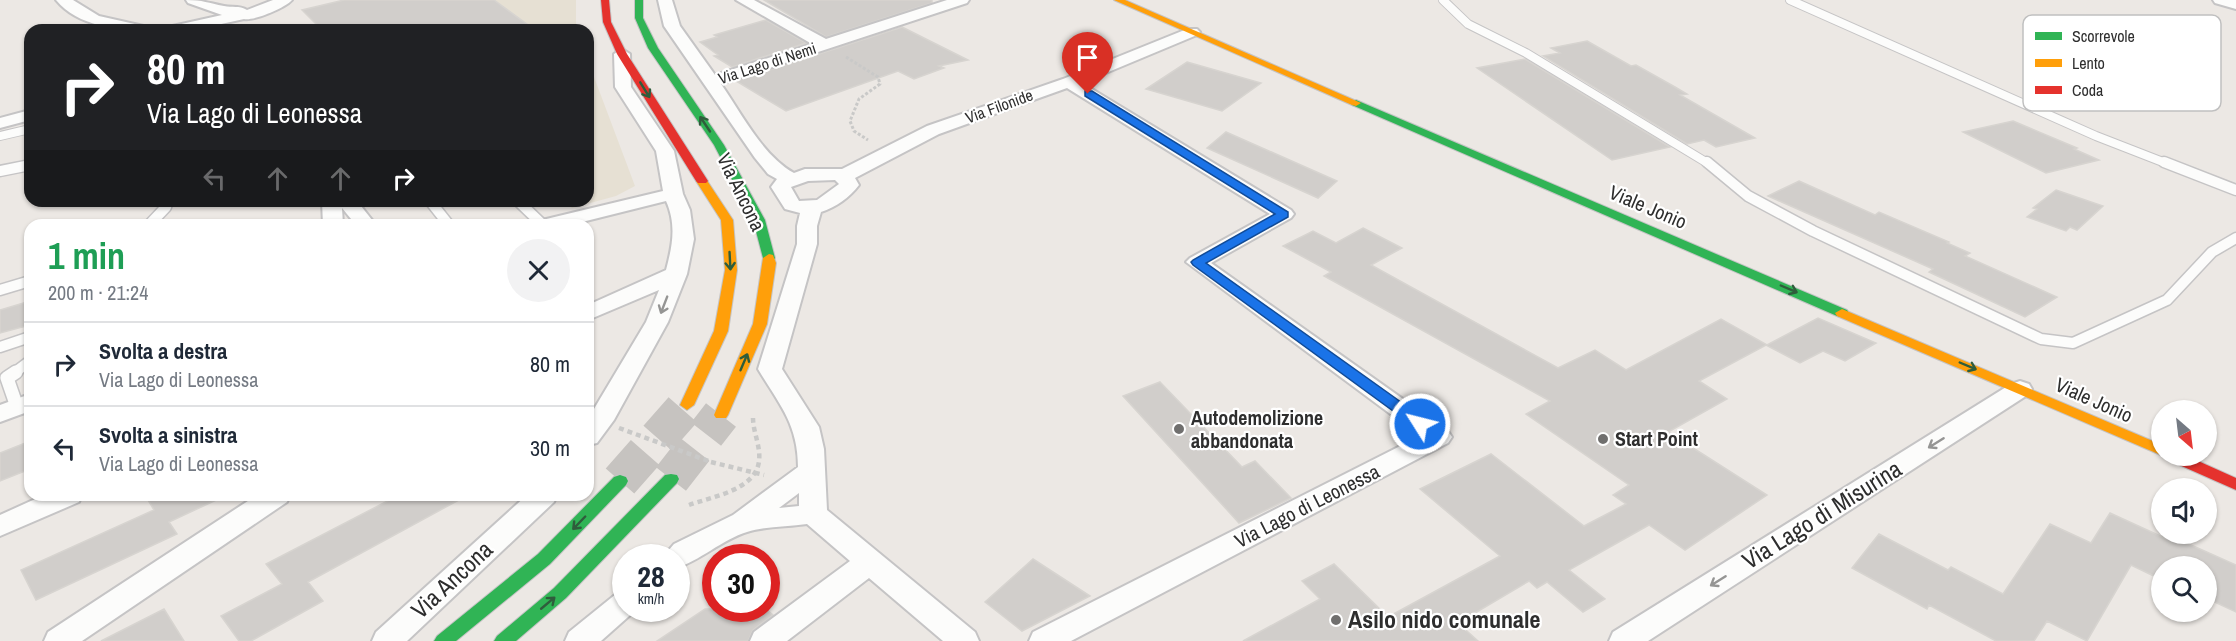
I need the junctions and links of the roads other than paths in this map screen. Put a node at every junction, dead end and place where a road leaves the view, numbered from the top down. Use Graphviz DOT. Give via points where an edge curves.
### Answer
graph roads {
  1 [pos="63,0"];
  2 [pos="193,0"];
  3 [pos="285,0"];
  4 [pos="605,0"];
  5 [pos="639,0"];
  6 [pos="666,0"];
  7 [pos="743,0"];
  8 [pos="962,0"];
  9 [pos="1118,0"];
  10 [pos="1139,0"];
  11 [pos="1443,0"];
  12 [pos="1790,0"];
  13 [pos="2220,0"];
  14 [pos="2236,5"];
  15 [pos="262,11"];
  16 [pos="116,24"];
  17 [pos="201,24"];
  18 [pos="230,24"];
  19 [pos="242,24"];
  20 [pos="251,24"];
  21 [pos="1192,32"];
  22 [pos="823,44"];
  23 [pos="622,54"];
  24 [pos="1069,81"];
  25 [pos="711,82"];
  26 [pos="2023,104"];
  27 [pos="2040,111"];
  28 [pos="24,117"];
  29 [pos="0,123"];
  30 [pos="24,130"];
  31 [pos="0,136"];
  32 [pos="719,144"];
  33 [pos="761,154"];
  34 [pos="24,166"];
  35 [pos="0,171"];
  36 [pos="843,176"];
  37 [pos="791,179"];
  38 [pos="2236,190"];
  39 [pos="673,194"];
  40 [pos="166,207"];
  41 [pos="352,207"];
  42 [pos="435,207"];
  43 [pos="524,207"];
  44 [pos="812,207"];
  45 [pos="155,219"];
  46 [pos="363,219"];
  47 [pos="444,219"];
  48 [pos="538,219"];
  49 [pos="569,219"];
  50 [pos="2236,238"];
  51 [pos="676,274"];
  52 [pos="24,283"];
  53 [pos="0,290"];
  54 [pos="594,310"];
  55 [pos="24,339"];
  56 [pos="0,347"];
  57 [pos="24,365"];
  58 [pos="2020,389"];
  59 [pos="687,405"];
  60 [pos="16,408"];
  61 [pos="721,415"];
  62 [pos="594,429"];
  63 [pos="2151,431"];
  64 [pos="2151,446"];
  65 [pos="2196,466"];
  66 [pos="812,470"];
  67 [pos="671,479"];
  68 [pos="620,481"];
  69 [pos="2236,484"];
  70 [pos="56,501"];
  71 [pos="268,501"];
  72 [pos="538,501"];
  73 [pos="813,514"];
  74 [pos="742,522"];
  75 [pos="0,526"];
  76 [pos="690,548"];
  77 [pos="870,562"];
  78 [pos="612,614"];
  79 [pos="59,641"];
  80 [pos="387,641"];
  81 [pos="443,641"];
  82 [pos="503,641"];
  83 [pos="580,641"];
  84 [pos="765,641"];
  85 [pos="964,641"];
  86 [pos="1044,641"];
  87 [pos="1624,641"];
  1 -- 16 [label="street" via="94,19"];
  2 -- 15 [label="street" via="223,11"];
  3 -- 15 [label="street"];
  4 -- 23 [label="main road, Via Ancona" via="607,22"];
  32 -- 5 [label="main road, Via Ancona, one-way" via="653,48 639,18"];
  6 -- 25 [label="street, Via Lago di Nemi" via="672,26"];
  7 -- 22 [label="street, Via Lago di Nemi"];
  8 -- 22 [label="street, Via Lago di Nemi"];
  9 -- 21 [label="main road, Viale Jonio"];
  10 -- 63 [label="main road, Viale Jonio"];
  11 -- 50 [label="lane" via="1468,24 1526,52 1704,160 1748,196 2041,339 2073,343 2167,300 2212,252"];
  12 -- 26 [label="lane"];
  13 -- 14 [label="street"];
  15 -- 17 [label="street"];
  15 -- 18 [label="street"];
  15 -- 19 [label="street"];
  15 -- 20 [label="street"];
  21 -- 24 [label="street, Via Filonide"];
  21 -- 58 [label="main road, Viale Jonio, one-way"];
  22 -- 25 [label="street, Via Lago di Nemi"];
  23 -- 39 [label="street, Via Ancona" via="623,87 665,151"];
  23 -- 59 [label="main road, Via Ancona, one-way" via="727,220 731,270 721,331"];
  24 -- 36 [label="street, Via Filonide" via="933,130"];
  24 -- 86 [label="street, Via Lago di Leonessa" via="1284,214 1197,262 1439,437"];
  25 -- 33 [label="street, Via Lago di Nemi"];
  27 -- 38 [label="lane"];
  28 -- 29 [label="street"];
  30 -- 31 [label="lane"];
  32 -- 33 [label="street"];
  61 -- 32 [label="main road, Via Ancona, one-way" via="760,324 770,264 759,220"];
  33 -- 37 [label="street, Via Lago di Nemi" via="775,170"];
  34 -- 35 [label="lane"];
  36 -- 37 [label="street" via="818,174"];
  36 -- 44 [label="street" via="849,185 844,191 830,203"];
  37 -- 44 [label="street" via="782,184 786,198 796,206"];
  39 -- 49 [label="street"];
  39 -- 51 [label="street, Via Ancona" via="684,238"];
  40 -- 45 [label="lane"];
  41 -- 46 [label="street"];
  42 -- 47 [label="lane"];
  43 -- 48 [label="lane"];
  44 -- 66 [label="street" via="807,244 770,369 806,428"];
  51 -- 54 [label="street"];
  51 -- 62 [label="street, Via Ancona, one-way" via="657,322"];
  52 -- 53 [label="lane"];
  55 -- 56 [label="lane"];
  57 -- 60 [label="lane" via="7,378"];
  58 -- 64 [label="main road, Viale Jonio"];
  58 -- 87 [label="street, Via Lago di Misurina, one-way"];
  65 -- 69 [label="main road"];
  66 -- 73 [label="street"];
  66 -- 74 [label="street"];
  82 -- 67 [label="main road, one-way" via="560,593"];
  68 -- 81 [label="main road, Via Ancona, one-way" via="544,560"];
  70 -- 75 [label="street"];
  71 -- 79 [label="street"];
  72 -- 80 [label="street, Via Ancona"];
  73 -- 74 [label="street"];
  73 -- 77 [label="street"];
  74 -- 76 [label="street"];
  77 -- 84 [label="street"];
  77 -- 85 [label="street"];
  78 -- 83 [label="street"];
}
